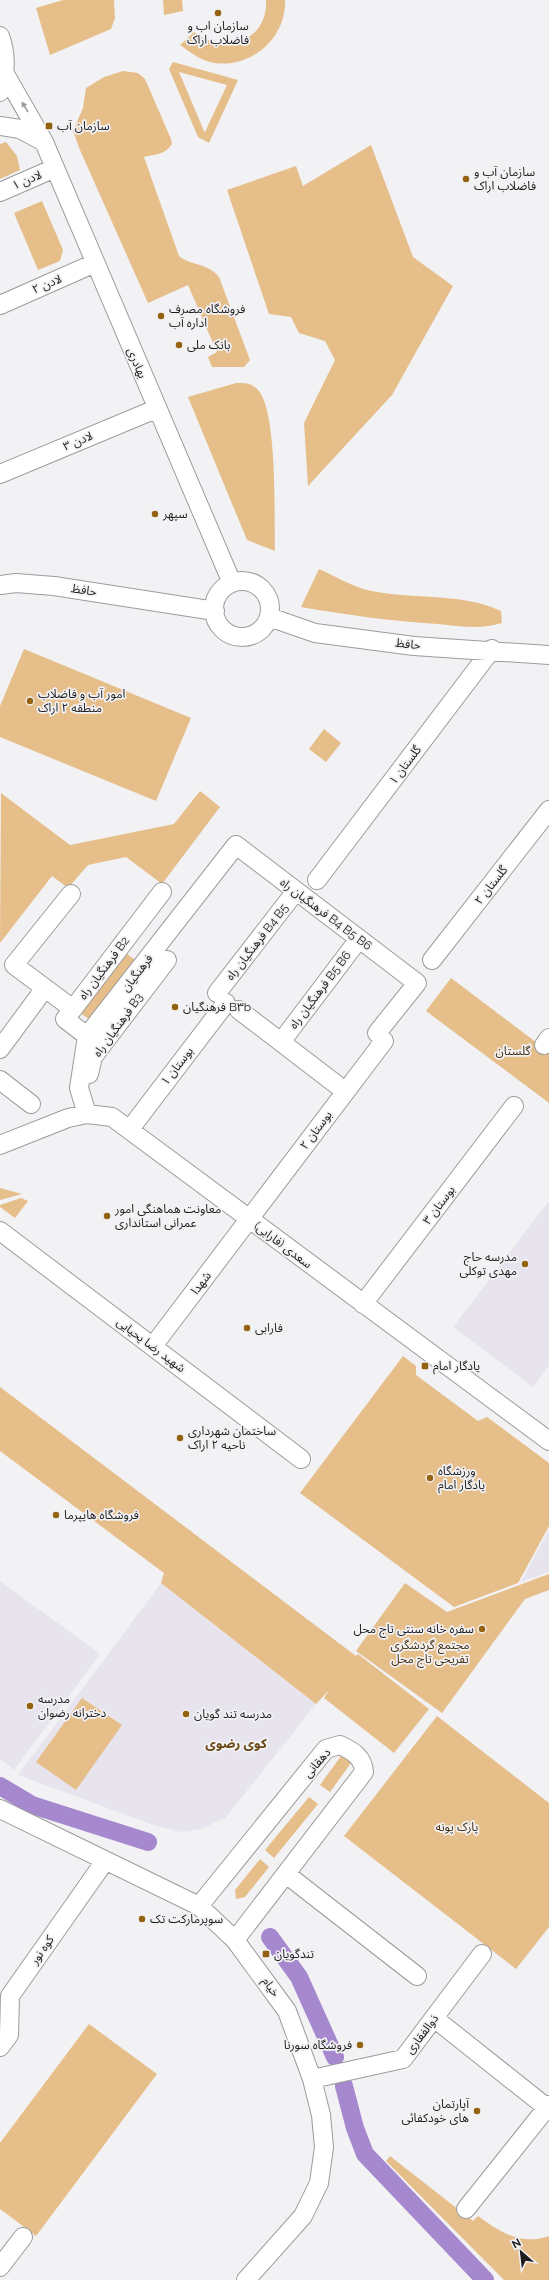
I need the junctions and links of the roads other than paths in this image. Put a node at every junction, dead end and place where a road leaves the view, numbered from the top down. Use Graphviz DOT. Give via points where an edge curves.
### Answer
graph roads {
  1 [pos="0,36"];
  2 [pos="5,74"];
  3 [pos="0,92"];
  4 [pos="0,126"];
  5 [pos="44,142"];
  6 [pos="55,168"];
  7 [pos="0,192"];
  8 [pos="95,263"];
  9 [pos="0,305"];
  10 [pos="156,409"];
  11 [pos="0,474"];
  12 [pos="232,583"];
  13 [pos="0,585"];
  14 [pos="215,611"];
  15 [pos="269,617"];
  16 [pos="492,649"];
  17 [pos="549,655"];
  18 [pos="549,810"];
  19 [pos="236,845"];
  20 [pos="318,880"];
  21 [pos="296,891"];
  22 [pos="162,892"];
  23 [pos="71,894"];
  24 [pos="133,930"];
  25 [pos="359,939"];
  26 [pos="162,954"];
  27 [pos="432,960"];
  28 [pos="416,983"];
  29 [pos="45,988"];
  30 [pos="227,1002"];
  31 [pos="73,1009"];
  32 [pos="87,1036"];
  33 [pos="281,1042"];
  34 [pos="0,1049"];
  35 [pos="0,1080"];
  36 [pos="337,1085"];
  37 [pos="31,1104"];
  38 [pos="85,1106"];
  39 [pos="514,1106"];
  40 [pos="130,1129"];
  41 [pos="0,1145"];
  42 [pos="249,1220"];
  43 [pos="0,1231"];
  44 [pos="363,1304"];
  45 [pos="153,1346"];
  46 [pos="549,1441"];
  47 [pos="301,1459"];
  48 [pos="0,1809"];
  49 [pos="105,1861"];
  50 [pos="286,1874"];
  51 [pos="199,1906"];
  52 [pos="235,1940"];
  53 [pos="482,1954"];
  54 [pos="417,1976"];
  55 [pos="434,2018"];
  56 [pos="0,2047"];
  57 [pos="312,2078"];
  58 [pos="548,2106"];
  59 [pos="466,2209"];
  60 [pos="23,2237"];
  61 [pos="0,2267"];
  62 [pos="246,2280"];
  1 -- 2 [label="street" via="4,47"];
  2 -- 3 [label="street"];
  5 -- 2 [label="street, بهادری, one-way"];
  4 -- 5 [label="street" via="20,129"];
  5 -- 6 [label="street, بهادری"];
  6 -- 7 [label="street, لادن ۱"];
  6 -- 8 [label="street, بهادری"];
  8 -- 9 [label="street, لادن ۲"];
  8 -- 10 [label="street, بهادری"];
  10 -- 11 [label="street, لادن ۳"];
  10 -- 12 [label="street, بهادری"];
  12 -- 14 [label="street" via="219,594"];
  12 -- 15 [label="street" via="250,582 261,588 269,600"];
  13 -- 14 [label="street, حافظ" via="16,583 54,586"];
  14 -- 15 [label="street" via="221,626 227,632 239,636 252,635 259,631"];
  15 -- 16 [label="street, حافظ" via="315,633 414,646"];
  16 -- 17 [label="street, حافظ"];
  16 -- 20 [label="street, گلستان ۱"];
  18 -- 27 [label="street, گلستان ۲"];
  19 -- 21 [label="street, فرهنگیان راه B4 B5 B6"];
  19 -- 26 [label="street, فرهنگیان"];
  21 -- 25 [label="street, فرهنگیان راه B4 B5 B6"];
  21 -- 30 [label="street, فرهنگیان راه B4 B5"];
  22 -- 24 [label="street, فرهنگیان راه B2"];
  23 -- 29 [label="street, فرهنگیان راه B2" via="14,965"];
  24 -- 26 [label="street"];
  24 -- 31 [label="street, فرهنگیان راه B2"];
  25 -- 28 [label="street, فرهنگیان راه B4 B5 B6"];
  25 -- 33 [label="street, فرهنگیان راه B5 B6"];
  26 -- 32 [label="street, فرهنگیان"];
  26 -- 38 [label="street, فرهنگیان راه B3" via="93,1057"];
  28 -- 42 [label="street, بوستان ۲" via="381,1037"];
  29 -- 31 [label="street, فرهنگیان راه B2"];
  29 -- 34 [label="street"];
  30 -- 33 [label="street, فرهنگیان راه B5 B6"];
  30 -- 40 [label="street, بوستان ۱"];
  31 -- 32 [label="street" via="65,1019"];
  32 -- 38 [label="street, فرهنگیان" via="79,1088"];
  33 -- 36 [label="street, فرهنگیان راه B5 B6"];
  35 -- 37 [label="street"];
  38 -- 40 [label="street, سعدی (فارابی)" via="112,1117"];
  38 -- 41 [label="street, سعدی (فارابی)" via="68,1118"];
  39 -- 44 [label="street, بوستان ۳"];
  40 -- 42 [label="street, سعدی (فارابی)"];
  42 -- 44 [label="street, سعدی (فارابی)"];
  42 -- 45 [label="street, شهدا"];
  43 -- 45 [label="street, شهید رضا یحیایی"];
  44 -- 46 [label="street, سعدی (فارابی)"];
  45 -- 47 [label="street, شهید رضا یحیایی"];
  48 -- 49 [label="street, خیام"];
  49 -- 51 [label="street, خیام"];
  49 -- 56 [label="street, کوه نور" via="10,1996 9,2035"];
  50 -- 51 [label="street, دهقانی" via="364,1772 361,1759 352,1750 340,1745 326,1749"];
  50 -- 52 [label="street, دهقانی"];
  50 -- 54 [label="street"];
  51 -- 52 [label="street, خیام"];
  52 -- 57 [label="street, خیام" via="287,2011"];
  53 -- 55 [label="street, ذوالفقاری"];
  55 -- 57 [label="street, ذوالفقاری" via="403,2059"];
  55 -- 58 [label="street"];
  57 -- 62 [label="street, خیام" via="321,2115 324,2147 319,2183 303,2216"];
  58 -- 59 [label="street"];
  60 -- 61 [label="street"];
}
